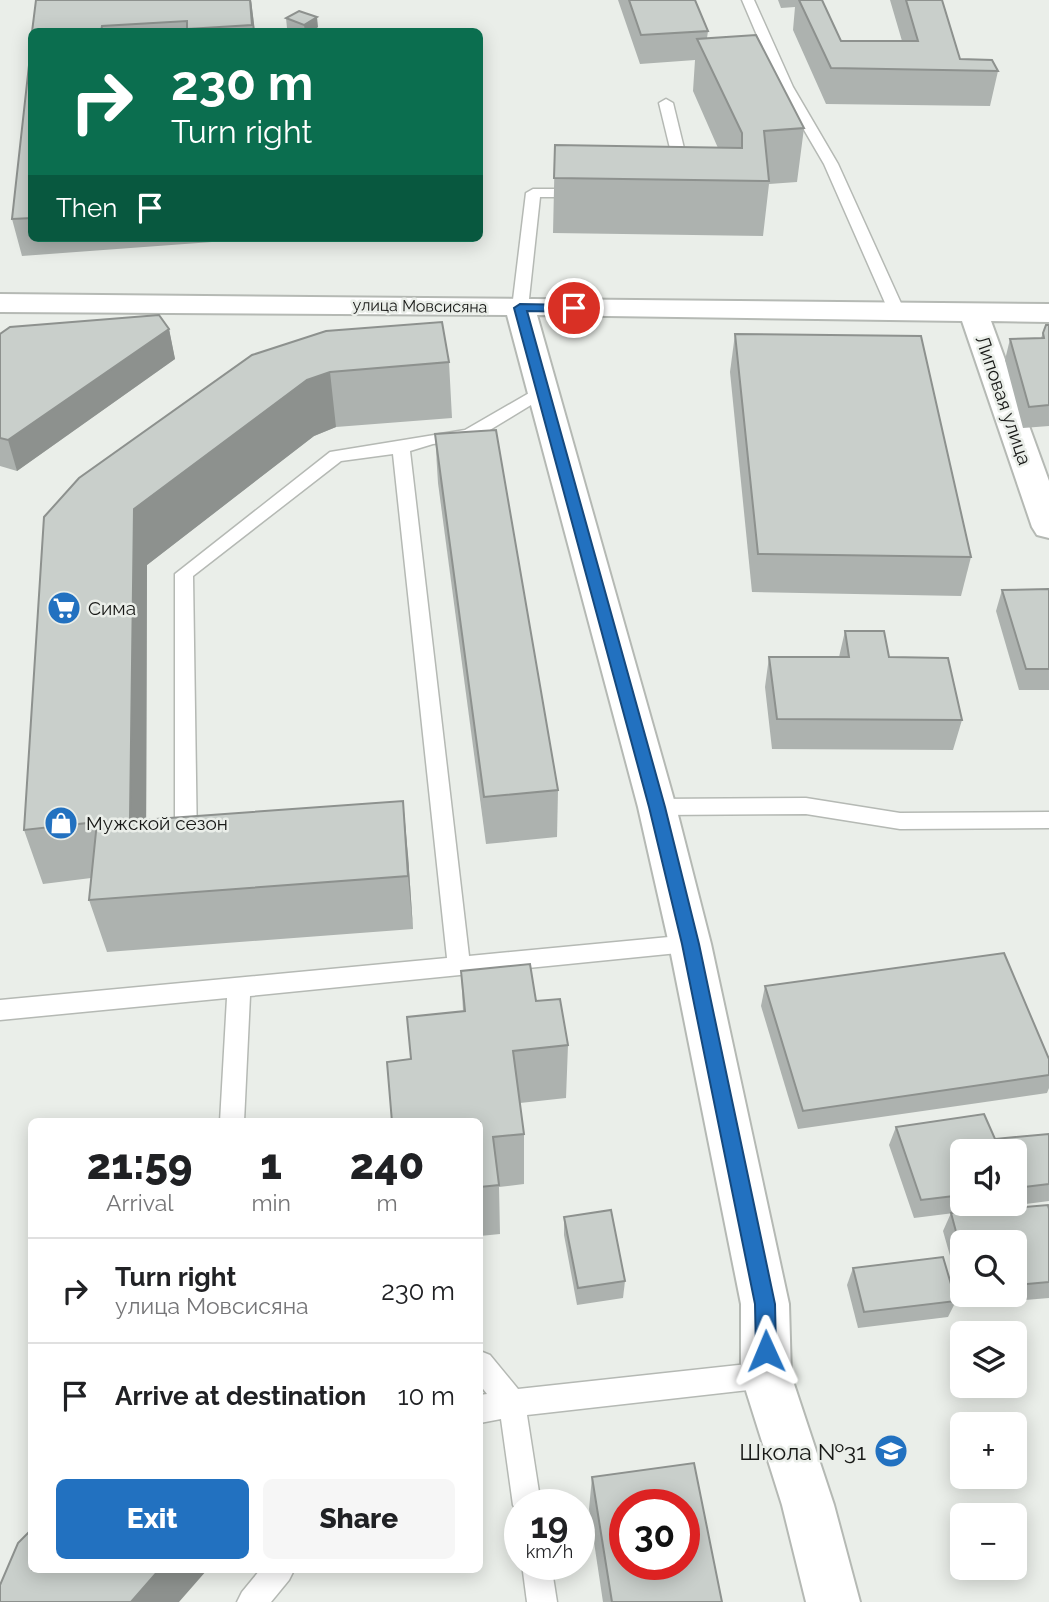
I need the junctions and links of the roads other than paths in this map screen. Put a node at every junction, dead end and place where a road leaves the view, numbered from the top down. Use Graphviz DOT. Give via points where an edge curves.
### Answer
graph roads {
  1 [pos="748,0"];
  2 [pos="666,103"];
  3 [pos="597,192"];
  4 [pos="687,192"];
  5 [pos="0,303"];
  6 [pos="520,308"];
  7 [pos="897,312"];
  8 [pos="973,312"];
  9 [pos="1049,313"];
  10 [pos="543,390"];
  11 [pos="401,448"];
  12 [pos="1049,527"];
  13 [pos="657,807"];
  14 [pos="1049,820"];
  15 [pos="186,847"];
  16 [pos="690,944"];
  17 [pos="459,966"];
  18 [pos="239,987"];
  19 [pos="0,1010"];
  20 [pos="232,1118"];
  21 [pos="483,1368"];
  22 [pos="766,1375"];
  23 [pos="512,1404"];
  24 [pos="483,1409"];
  25 [pos="525,1489"];
  26 [pos="276,1573"];
  27 [pos="539,1580"];
  28 [pos="252,1602"];
  29 [pos="542,1602"];
  30 [pos="833,1602"];
  1 -- 7 [label="lane" via="786,87 831,164"];
  2 -- 4 [label="lane"];
  3 -- 6 [label="lane" via="533,193"];
  5 -- 6 [label="street, улица Мовсисяна"];
  6 -- 7 [label="street, улица Мовсисяна"];
  6 -- 10 [label="street"];
  7 -- 8 [label="street, улица Мовсисяна"];
  8 -- 9 [label="street, улица Мовсисяна"];
  8 -- 12 [label="street, Липовая улица"];
  10 -- 11 [label="lane" via="469,435"];
  10 -- 13 [label="street"];
  11 -- 15 [label="lane" via="337,456 184,574"];
  11 -- 17 [label="lane"];
  13 -- 14 [label="lane" via="806,806 900,821"];
  13 -- 16 [label="street"];
  16 -- 17 [label="lane"];
  16 -- 22 [label="street" via="765,1304"];
  17 -- 18 [label="lane"];
  18 -- 19 [label="lane"];
  18 -- 20 [label="lane"];
  21 -- 23 [label="lane"];
  22 -- 23 [label="lane"];
  22 -- 30 [label="street"];
  23 -- 24 [label="lane"];
  23 -- 25 [label="lane"];
  26 -- 28 [label="lane"];
  27 -- 29 [label="lane"];
}
